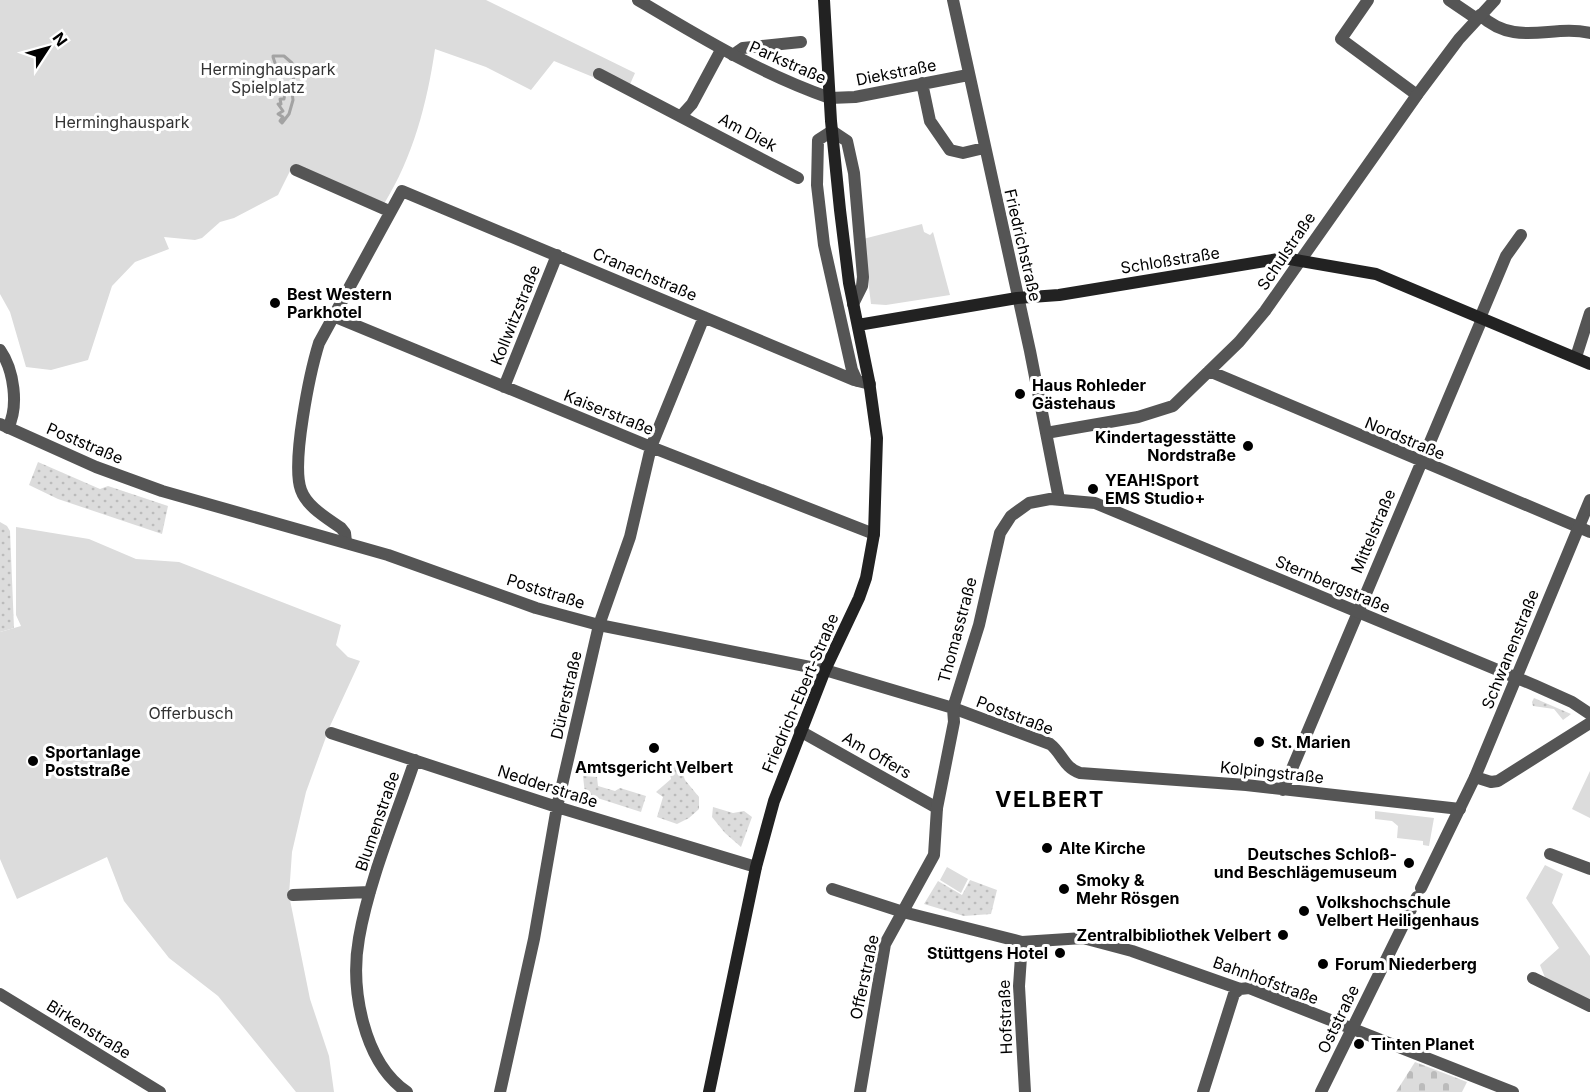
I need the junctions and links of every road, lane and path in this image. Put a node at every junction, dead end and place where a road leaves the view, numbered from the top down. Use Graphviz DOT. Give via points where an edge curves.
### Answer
graph roads {
  1 [pos="638,0"];
  2 [pos="824,0"];
  3 [pos="953,0"];
  4 [pos="1368,0"];
  5 [pos="1449,0"];
  6 [pos="1495,0"];
  7 [pos="1478,17"];
  8 [pos="1590,33"];
  9 [pos="801,42"];
  10 [pos="727,53"];
  11 [pos="599,74"];
  12 [pos="968,75"];
  13 [pos="922,83"];
  14 [pos="1417,95"];
  15 [pos="830,98"];
  16 [pos="682,115"];
  17 [pos="832,131"];
  18 [pos="984,148"];
  19 [pos="296,170"];
  20 [pos="798,178"];
  21 [pos="388,211"];
  22 [pos="1521,235"];
  23 [pos="557,255"];
  24 [pos="1300,261"];
  25 [pos="828,267"];
  26 [pos="849,283"];
  27 [pos="1017,298"];
  28 [pos="853,304"];
  29 [pos="1590,313"];
  30 [pos="333,316"];
  31 [pos="704,317"];
  32 [pos="1481,319"];
  33 [pos="858,325"];
  34 [pos="0,350"];
  35 [pos="1576,357"];
  36 [pos="1590,364"];
  37 [pos="1209,371"];
  38 [pos="857,381"];
  39 [pos="870,384"];
  40 [pos="504,387"];
  41 [pos="4,426"];
  42 [pos="1046,433"];
  43 [pos="651,447"];
  44 [pos="1420,462"];
  45 [pos="1059,499"];
  46 [pos="1590,500"];
  47 [pos="1584,530"];
  48 [pos="874,534"];
  49 [pos="345,542"];
  50 [pos="1357,612"];
  51 [pos="599,625"];
  52 [pos="825,670"];
  53 [pos="1516,678"];
  54 [pos="953,708"];
  55 [pos="1590,714"];
  56 [pos="1590,723"];
  57 [pos="800,731"];
  58 [pos="331,733"];
  59 [pos="415,760"];
  60 [pos="1080,772"];
  61 [pos="1475,777"];
  62 [pos="1283,790"];
  63 [pos="557,807"];
  64 [pos="937,808"];
  65 [pos="1460,809"];
  66 [pos="1550,854"];
  67 [pos="756,867"];
  68 [pos="1590,869"];
  69 [pos="832,889"];
  70 [pos="370,892"];
  71 [pos="293,895"];
  72 [pos="903,912"];
  73 [pos="1022,942"];
  74 [pos="1533,978"];
  75 [pos="1240,988"];
  76 [pos="0,994"];
  77 [pos="1590,1006"];
  78 [pos="1352,1029"];
  79 [pos="160,1092"];
  80 [pos="407,1092"];
  81 [pos="500,1092"];
  82 [pos="708,1092"];
  83 [pos="860,1092"];
  84 [pos="1025,1092"];
  85 [pos="1203,1092"];
  86 [pos="1321,1092"];
  87 [pos="1513,1092"];
  1 -- 10 [label="street, Parkstraße"];
  2 -- 15 [label="main road, Friedrich-Ebert-Straße"];
  3 -- 12 [label="street, Friedrichstraße"];
  4 -- 14 [label="street" via="1341,39"];
  5 -- 7 [label="street"];
  6 -- 7 [label="street, Schulstraße"];
  7 -- 8 [label="street" via="1510,32"];
  7 -- 14 [label="street, Schulstraße"];
  9 -- 10 [label="street, Parkstraße"];
  10 -- 15 [label="street, Parkstraße" via="784,82"];
  10 -- 16 [label="street"];
  11 -- 16 [label="street, Am Diek"];
  12 -- 13 [label="street, Diekstraße"];
  12 -- 18 [label="street, Friedrichstraße"];
  13 -- 15 [label="street, Diekstraße" via="855,97"];
  13 -- 18 [label="street" via="930,121 950,150 963,153"];
  14 -- 24 [label="street, Schulstraße"];
  15 -- 17 [label="main road, Friedrich-Ebert-Straße"];
  16 -- 20 [label="street, Am Diek"];
  17 -- 25 [label="street" via="818,140 817,147"];
  17 -- 26 [label="main road, Friedrich-Ebert-Straße"];
  17 -- 28 [label="street" via="847,141 854,173 863,277"];
  18 -- 27 [label="street, Friedrichstraße"];
  19 -- 21 [label="street"];
  21 -- 23 [label="street, Cranachstraße" via="398,194 409,192"];
  21 -- 30 [label="street"];
  22 -- 32 [label="street" via="1506,256"];
  23 -- 31 [label="street, Cranachstraße"];
  23 -- 40 [label="street, Kollwitzstraße"];
  24 -- 27 [label="main road, Schloßstraße" via="1284,258 1059,295"];
  24 -- 32 [label="main road, Schloßstraße" via="1376,274"];
  24 -- 37 [label="street, Schulstraße" via="1265,311"];
  25 -- 26 [label="street"];
  25 -- 38 [label="street"];
  26 -- 28 [label="main road, Friedrich-Ebert-Straße"];
  27 -- 33 [label="main road, Schloßstraße"];
  27 -- 42 [label="street, Friedrichstraße"];
  28 -- 33 [label="main road, Friedrich-Ebert-Straße"];
  29 -- 35 [label="street"];
  30 -- 40 [label="street, Kaiserstraße"];
  30 -- 49 [label="street" via="312,365 297,469 306,498 341,528"];
  31 -- 38 [label="street, Cranachstraße"];
  31 -- 43 [label="street, Dürerstraße"];
  32 -- 35 [label="main road, Schloßstraße"];
  32 -- 44 [label="street, Mittelstraße"];
  33 -- 39 [label="main road, Friedrich-Ebert-Straße"];
  34 -- 41 [label="street" via="14,398 13,418"];
  35 -- 36 [label="main road, Schloßstraße"];
  37 -- 42 [label="street, Schulstraße" via="1183,399 1162,412"];
  37 -- 44 [label="street, Nordstraße"];
  38 -- 39 [label="street, Cranachstraße"];
  39 -- 48 [label="main road, Friedrich-Ebert-Straße" via="877,438"];
  40 -- 43 [label="street, Kaiserstraße"];
  41 -- 49 [label="street, Poststraße" via="162,491"];
  42 -- 45 [label="street, Friedrichstraße"];
  43 -- 48 [label="street, Kaiserstraße"];
  43 -- 51 [label="street, Dürerstraße" via="630,537"];
  44 -- 47 [label="street, Nordstraße"];
  44 -- 50 [label="street, Mittelstraße"];
  45 -- 50 [label="street, Sternbergstraße" via="1095,503 1136,518"];
  45 -- 54 [label="street, Thomasstraße" via="1022,507 1000,533 979,625"];
  46 -- 47 [label="street, Schwanenstraße"];
  47 -- 53 [label="street, Schwanenstraße"];
  48 -- 52 [label="main road, Friedrich-Ebert-Straße" via="863,588"];
  49 -- 51 [label="street, Poststraße" via="536,608"];
  50 -- 53 [label="street, Sternbergstraße"];
  50 -- 62 [label="street, Mittelstraße"];
  51 -- 52 [label="street, Poststraße"];
  51 -- 63 [label="street, Dürerstraße"];
  52 -- 54 [label="street, Poststraße"];
  52 -- 57 [label="main road, Friedrich-Ebert-Straße"];
  53 -- 55 [label="street, Sternbergstraße"];
  53 -- 61 [label="street, Schwanenstraße"];
  54 -- 60 [label="street, Poststraße" via="1050,744 1068,766"];
  54 -- 64 [label="street, Thomasstraße" via="954,722"];
  56 -- 61 [label="street" via="1498,781"];
  57 -- 64 [label="street, Am Offers"];
  57 -- 67 [label="main road, Friedrich-Ebert-Straße" via="781,779"];
  58 -- 59 [label="street, Nedderstraße"];
  59 -- 63 [label="street, Nedderstraße"];
  59 -- 70 [label="street, Blumenstraße"];
  60 -- 62 [label="street, Kolpingstraße"];
  61 -- 65 [label="street, Schwanenstraße"];
  62 -- 65 [label="street, Kolpingstraße"];
  63 -- 67 [label="street, Nedderstraße"];
  63 -- 81 [label="street, Dürerstraße" via="534,939"];
  64 -- 72 [label="street, Offerstraße" via="934,855"];
  65 -- 78 [label="street, Oststraße"];
  66 -- 68 [label="street"];
  67 -- 82 [label="main road, Friedrich-Ebert-Straße"];
  69 -- 72 [label="street"];
  70 -- 71 [label="street, Blumenstraße"];
  70 -- 80 [label="street, Blumenstraße" via="358,939 358,993 378,1060 395,1084"];
  72 -- 73 [label="street"];
  72 -- 83 [label="street, Offerstraße" via="885,944"];
  73 -- 75 [label="street, Bahnhofstraße" via="1072,938 1132,951"];
  73 -- 84 [label="street, Hofstraße" via="1019,986"];
  74 -- 77 [label="street"];
  75 -- 78 [label="street, Bahnhofstraße" via="1249,988"];
  75 -- 85 [label="street" via="1234,994"];
  76 -- 79 [label="street, Birkenstraße"];
  78 -- 86 [label="street, Oststraße"];
  78 -- 87 [label="street, Bahnhofstraße"];
}
